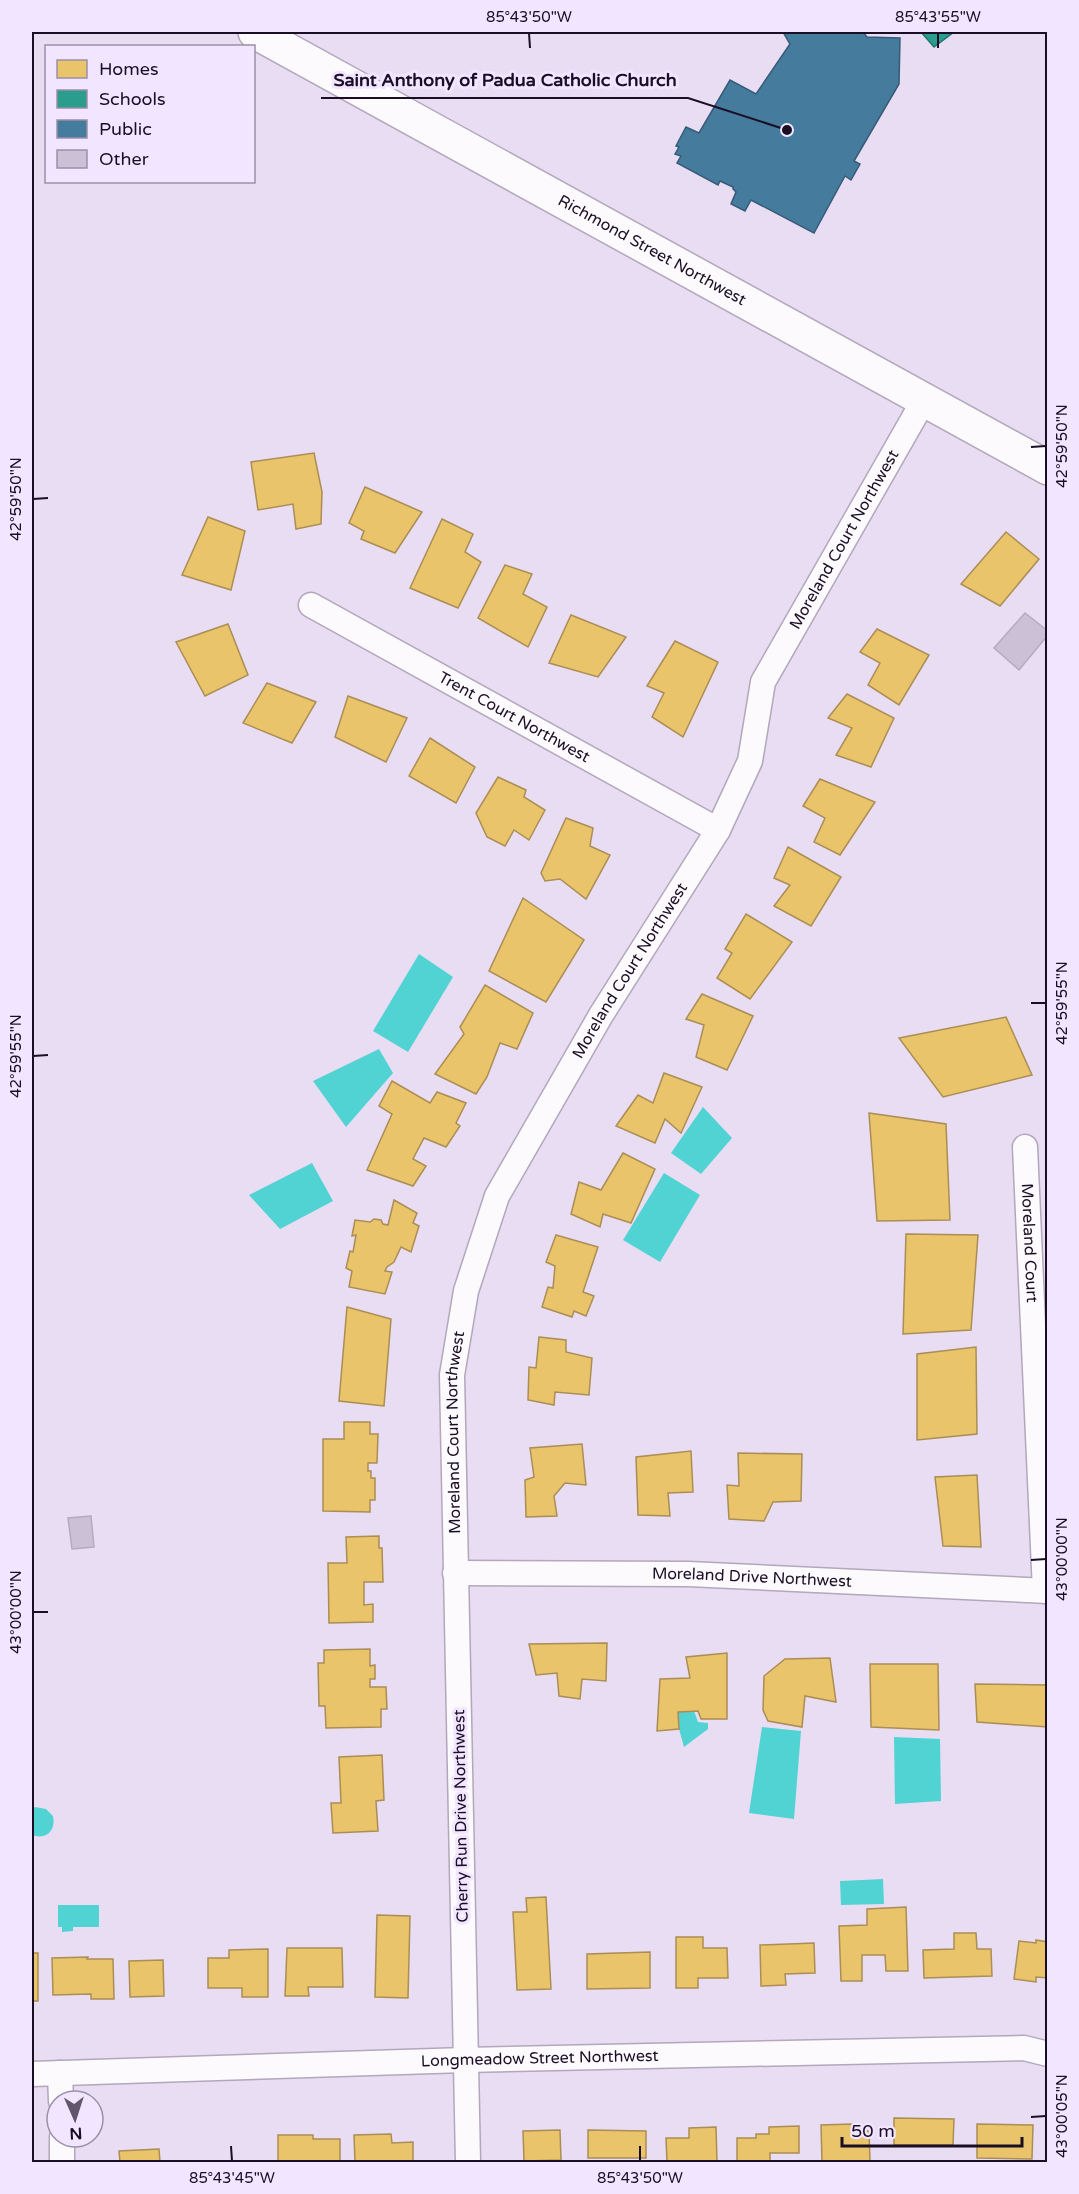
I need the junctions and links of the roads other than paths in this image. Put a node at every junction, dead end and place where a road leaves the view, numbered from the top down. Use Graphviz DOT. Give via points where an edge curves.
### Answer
graph roads {
  1 [pos="255,32"];
  2 [pos="924,400"];
  3 [pos="1047,468"];
  4 [pos="311,605"];
  5 [pos="718,830"];
  6 [pos="1025,1147"];
  7 [pos="455,1573"];
  8 [pos="1046,1591"];
  9 [pos="1047,2054"];
  10 [pos="465,2060"];
  11 [pos="60,2073"];
  12 [pos="32,2074"];
  13 [pos="61,2089"];
  14 [pos="468,2163"];
  1 -- 2 [label="street, Richmond Street Northwest"];
  2 -- 3 [label="street, Richmond Street Northwest"];
  2 -- 5 [label="street, Moreland Court Northwest" via="764,682 750,761"];
  4 -- 5 [label="street, Trent Court Northwest"];
  5 -- 7 [label="street, Moreland Court Northwest" via="601,1015 497,1196 466,1291 452,1375"];
  6 -- 8 [label="street, Moreland Court"];
  7 -- 8 [label="street, Moreland Drive Northwest" via="688,1574"];
  7 -- 10 [label="street, Cherry Run Drive Northwest"];
  9 -- 10 [label="street, Longmeadow Street Northwest" via="1024,2048"];
  10 -- 11 [label="street, Longmeadow Street Northwest"];
  10 -- 14 [label="street, Cherry Run Drive Northwest"];
  11 -- 12 [label="street, Longmeadow Street Northwest"];
  11 -- 13 [label="street"];
}
